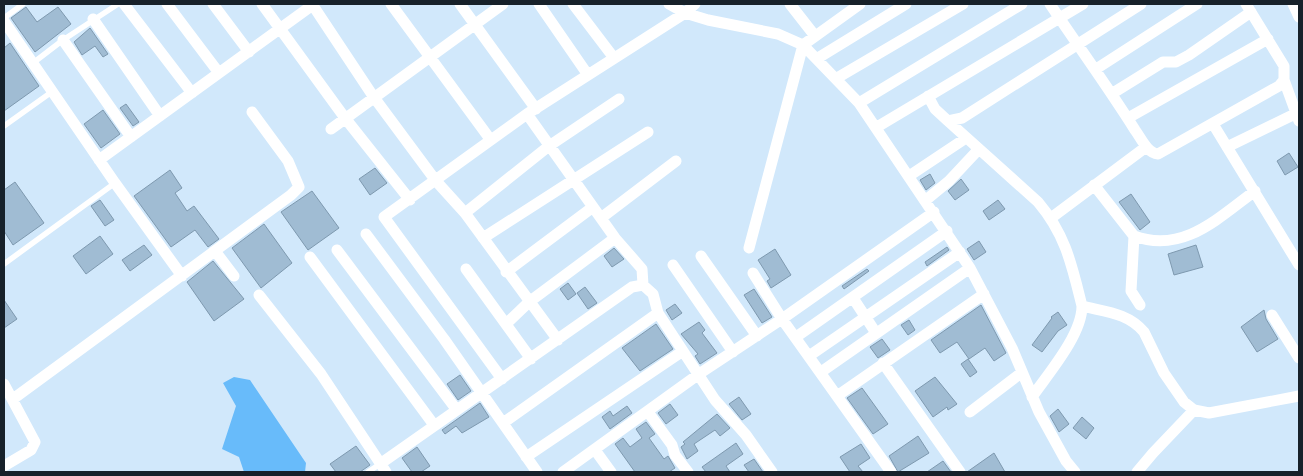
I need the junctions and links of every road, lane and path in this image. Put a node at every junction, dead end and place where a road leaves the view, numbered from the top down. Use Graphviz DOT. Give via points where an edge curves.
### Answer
graph roads {
  1 [pos="23,4"];
  2 [pos="118,4"];
  3 [pos="124,4"];
  4 [pos="167,4"];
  5 [pos="213,4"];
  6 [pos="262,4"];
  7 [pos="313,4"];
  8 [pos="391,4"];
  9 [pos="460,4"];
  10 [pos="503,4"];
  11 [pos="539,4"];
  12 [pos="573,4"];
  13 [pos="669,4"];
  14 [pos="695,4"];
  15 [pos="790,4"];
  16 [pos="860,4"];
  17 [pos="906,4"];
  18 [pos="963,4"];
  19 [pos="1022,4"];
  20 [pos="1050,4"];
  21 [pos="1082,4"];
  22 [pos="1141,4"];
  23 [pos="1197,4"];
  24 [pos="1293,4"];
  25 [pos="1249,8"];
  26 [pos="685,13"];
  27 [pos="1299,17"];
  28 [pos="1060,18"];
  29 [pos="93,19"];
  30 [pos="4,20"];
  31 [pos="475,23"];
  32 [pos="280,29"];
  33 [pos="816,36"];
  34 [pos="1268,39"];
  35 [pos="63,40"];
  36 [pos="1078,43"];
  37 [pos="803,45"];
  38 [pos="249,52"];
  39 [pos="428,56"];
  40 [pos="614,58"];
  41 [pos="818,58"];
  42 [pos="33,63"];
  43 [pos="1096,68"];
  44 [pos="219,73"];
  45 [pos="588,75"];
  46 [pos="837,78"];
  47 [pos="1284,80"];
  48 [pos="54,91"];
  49 [pos="192,93"];
  50 [pos="1113,93"];
  51 [pos="374,96"];
  52 [pos="928,96"];
  53 [pos="619,99"];
  54 [pos="859,103"];
  55 [pos="532,111"];
  56 [pos="252,112"];
  57 [pos="160,116"];
  58 [pos="1298,116"];
  59 [pos="345,118"];
  60 [pos="1128,118"];
  61 [pos="948,121"];
  62 [pos="1213,124"];
  63 [pos="4,126"];
  64 [pos="877,127"];
  65 [pos="331,129"];
  66 [pos="648,132"];
  67 [pos="132,137"];
  68 [pos="966,138"];
  69 [pos="490,140"];
  70 [pos="549,146"];
  71 [pos="1146,147"];
  72 [pos="1227,147"];
  73 [pos="978,150"];
  74 [pos="99,160"];
  75 [pos="676,161"];
  76 [pos="909,176"];
  77 [pos="574,180"];
  78 [pos="436,181"];
  79 [pos="115,183"];
  80 [pos="1094,185"];
  81 [pos="1255,191"];
  82 [pos="410,200"];
  83 [pos="926,200"];
  84 [pos="593,207"];
  85 [pos="934,212"];
  86 [pos="465,213"];
  87 [pos="601,218"];
  88 [pos="1051,218"];
  89 [pos="946,231"];
  90 [pos="366,234"];
  91 [pos="1134,236"];
  92 [pos="483,238"];
  93 [pos="615,238"];
  94 [pos="749,248"];
  95 [pos="216,250"];
  96 [pos="337,250"];
  97 [pos="960,252"];
  98 [pos="701,256"];
  99 [pos="310,257"];
  100 [pos="4,264"];
  101 [pos="673,265"];
  102 [pos="1299,265"];
  103 [pos="970,268"];
  104 [pos="466,269"];
  105 [pos="506,272"];
  106 [pos="753,273"];
  107 [pos="182,276"];
  108 [pos="234,276"];
  109 [pos="643,285"];
  110 [pos="984,294"];
  111 [pos="259,295"];
  112 [pos="853,298"];
  113 [pos="529,302"];
  114 [pos="1140,305"];
  115 [pos="1082,306"];
  116 [pos="658,313"];
  117 [pos="1272,315"];
  118 [pos="866,317"];
  119 [pos="782,319"];
  120 [pos="506,324"];
  121 [pos="876,333"];
  122 [pos="757,336"];
  123 [pos="796,337"];
  124 [pos="558,340"];
  125 [pos="683,350"];
  126 [pos="733,352"];
  127 [pos="809,356"];
  128 [pos="1299,358"];
  129 [pos="531,359"];
  130 [pos="883,363"];
  131 [pos="821,372"];
  132 [pos="1021,373"];
  133 [pos="699,374"];
  134 [pos="502,379"];
  135 [pos="4,384"];
  136 [pos="480,393"];
  137 [pos="837,396"];
  138 [pos="1299,396"];
  139 [pos="1032,398"];
  140 [pos="13,399"];
  141 [pos="456,409"];
  142 [pos="1194,410"];
  143 [pos="648,412"];
  144 [pos="970,412"];
  145 [pos="503,423"];
  146 [pos="434,425"];
  147 [pos="595,450"];
  148 [pos="526,457"];
  149 [pos="4,466"];
  150 [pos="383,468"];
  151 [pos="769,471"];
  152 [pos="368,472"];
  153 [pos="537,472"];
  154 [pos="563,472"];
  155 [pos="611,472"];
  156 [pos="688,472"];
  157 [pos="891,472"];
  158 [pos="960,472"];
  159 [pos="1075,472"];
  160 [pos="1137,472"];
  1 -- 30 [label="lane"];
  2 -- 29 [label="lane"];
  3 -- 49 [label="street"];
  4 -- 44 [label="street"];
  5 -- 38 [label="street"];
  6 -- 32 [label="street"];
  7 -- 32 [label="street"];
  7 -- 51 [label="street"];
  8 -- 39 [label="street"];
  9 -- 31 [label="street"];
  10 -- 31 [label="street"];
  11 -- 45 [label="street"];
  12 -- 40 [label="street"];
  13 -- 26 [label="street"];
  14 -- 26 [label="street"];
  15 -- 33 [label="street"];
  16 -- 33 [label="street"];
  17 -- 41 [label="street"];
  18 -- 46 [label="street"];
  19 -- 54 [label="street"];
  20 -- 28 [label="street"];
  21 -- 28 [label="street"];
  22 -- 36 [label="street"];
  23 -- 43 [label="street"];
  24 -- 27 [label="street"];
  25 -- 34 [label="street"];
  25 -- 50 [label="street" via="1189,55 1176,62 1163,62"];
  26 -- 37 [label="street" via="778,34"];
  26 -- 40 [label="street"];
  28 -- 36 [label="street"];
  28 -- 52 [label="street"];
  29 -- 35 [label="lane"];
  29 -- 57 [label="street"];
  30 -- 42 [label="street"];
  31 -- 39 [label="street"];
  31 -- 55 [label="street"];
  32 -- 38 [label="street"];
  32 -- 59 [label="street"];
  33 -- 37 [label="street"];
  34 -- 47 [label="street" via="1284,66"];
  34 -- 60 [label="street"];
  35 -- 42 [label="lane"];
  35 -- 67 [label="street"];
  36 -- 43 [label="street"];
  36 -- 61 [label="street" via="962,118"];
  37 -- 41 [label="street"];
  37 -- 94 [label="street"];
  38 -- 44 [label="street"];
  39 -- 51 [label="street"];
  39 -- 69 [label="street"];
  40 -- 45 [label="street"];
  41 -- 46 [label="street"];
  42 -- 48 [label="street"];
  43 -- 50 [label="street"];
  44 -- 49 [label="street"];
  45 -- 55 [label="street"];
  46 -- 54 [label="street"];
  47 -- 58 [label="street"];
  47 -- 62 [label="street" via="1280,86"];
  48 -- 63 [label="lane"];
  48 -- 74 [label="street"];
  49 -- 57 [label="street"];
  50 -- 60 [label="street"];
  51 -- 59 [label="street"];
  51 -- 78 [label="street"];
  52 -- 61 [label="street" via="935,109"];
  52 -- 64 [label="street"];
  53 -- 70 [label="street"];
  54 -- 64 [label="street"];
  55 -- 69 [label="street"];
  55 -- 70 [label="street"];
  56 -- 95 [label="street" via="288,161 299,187"];
  57 -- 67 [label="street"];
  58 -- 72 [label="street"];
  59 -- 65 [label="street"];
  59 -- 82 [label="street"];
  60 -- 71 [label="street"];
  61 -- 68 [label="street"];
  62 -- 71 [label="street" via="1162,154 1154,154"];
  62 -- 72 [label="street"];
  64 -- 76 [label="street"];
  66 -- 77 [label="street"];
  67 -- 74 [label="street"];
  68 -- 73 [label="street"];
  68 -- 76 [label="street"];
  69 -- 78 [label="street"];
  70 -- 77 [label="street"];
  70 -- 86 [label="street"];
  71 -- 80 [label="street"];
  72 -- 81 [label="street"];
  73 -- 83 [label="street"];
  73 -- 88 [label="street" via="1038,202"];
  74 -- 79 [label="street"];
  75 -- 87 [label="street"];
  76 -- 83 [label="street"];
  77 -- 84 [label="street"];
  77 -- 92 [label="street"];
  78 -- 82 [label="street"];
  78 -- 86 [label="street"];
  79 -- 100 [label="lane"];
  79 -- 107 [label="street"];
  80 -- 88 [label="street"];
  80 -- 91 [label="street"];
  81 -- 91 [label="street" via="1197,232 1180,240"];
  81 -- 102 [label="street"];
  82 -- 134 [label="street" via="384,217"];
  83 -- 85 [label="street"];
  84 -- 87 [label="street"];
  84 -- 105 [label="street"];
  85 -- 89 [label="street"];
  85 -- 119 [label="street"];
  86 -- 92 [label="street"];
  87 -- 93 [label="street"];
  88 -- 115 [label="street" via="1067,250"];
  89 -- 97 [label="street"];
  89 -- 112 [label="street"];
  90 -- 136 [label="street"];
  91 -- 114 [label="street" via="1131,290"];
  92 -- 105 [label="street"];
  93 -- 109 [label="street" via="642,269"];
  93 -- 113 [label="street"];
  95 -- 107 [label="street"];
  95 -- 108 [label="street"];
  96 -- 141 [label="street"];
  97 -- 103 [label="street"];
  97 -- 118 [label="street"];
  98 -- 122 [label="street"];
  99 -- 146 [label="street"];
  101 -- 126 [label="street"];
  103 -- 110 [label="street"];
  103 -- 121 [label="street"];
  104 -- 120 [label="street"];
  105 -- 113 [label="street"];
  106 -- 119 [label="street"];
  107 -- 140 [label="street"];
  109 -- 116 [label="street" via="653,294"];
  109 -- 124 [label="street" via="632,287"];
  110 -- 130 [label="street"];
  110 -- 132 [label="street"];
  111 -- 150 [label="street" via="321,374"];
  112 -- 118 [label="street"];
  112 -- 123 [label="street"];
  113 -- 120 [label="street"];
  113 -- 124 [label="street"];
  115 -- 139 [label="street" via="1073,336"];
  115 -- 142 [label="street" via="1130,318 1137,324 1177,393"];
  116 -- 125 [label="street"];
  116 -- 145 [label="street"];
  117 -- 128 [label="street"];
  118 -- 121 [label="street"];
  118 -- 127 [label="street"];
  119 -- 122 [label="street"];
  119 -- 123 [label="street"];
  120 -- 129 [label="street"];
  121 -- 131 [label="street"];
  122 -- 126 [label="street"];
  123 -- 127 [label="street"];
  124 -- 129 [label="street"];
  125 -- 133 [label="street"];
  125 -- 148 [label="street"];
  126 -- 133 [label="street"];
  127 -- 131 [label="street"];
  129 -- 134 [label="street"];
  130 -- 137 [label="street"];
  130 -- 158 [label="street"];
  131 -- 137 [label="street"];
  132 -- 139 [label="street"];
  132 -- 144 [label="street"];
  133 -- 143 [label="street"];
  133 -- 151 [label="street" via="715,400 746,434"];
  134 -- 136 [label="street"];
  135 -- 140 [label="street"];
  136 -- 141 [label="street"];
  136 -- 145 [label="street"];
  137 -- 157 [label="street"];
  138 -- 142 [label="street" via="1209,413"];
  139 -- 159 [label="street"];
  140 -- 149 [label="street" via="35,442 30,450"];
  141 -- 146 [label="street"];
  142 -- 160 [label="street"];
  143 -- 147 [label="street"];
  143 -- 156 [label="street"];
  145 -- 148 [label="street"];
  146 -- 150 [label="street"];
  147 -- 154 [label="street"];
  147 -- 155 [label="street"];
  148 -- 153 [label="street"];
  150 -- 152 [label="lane"];
}
